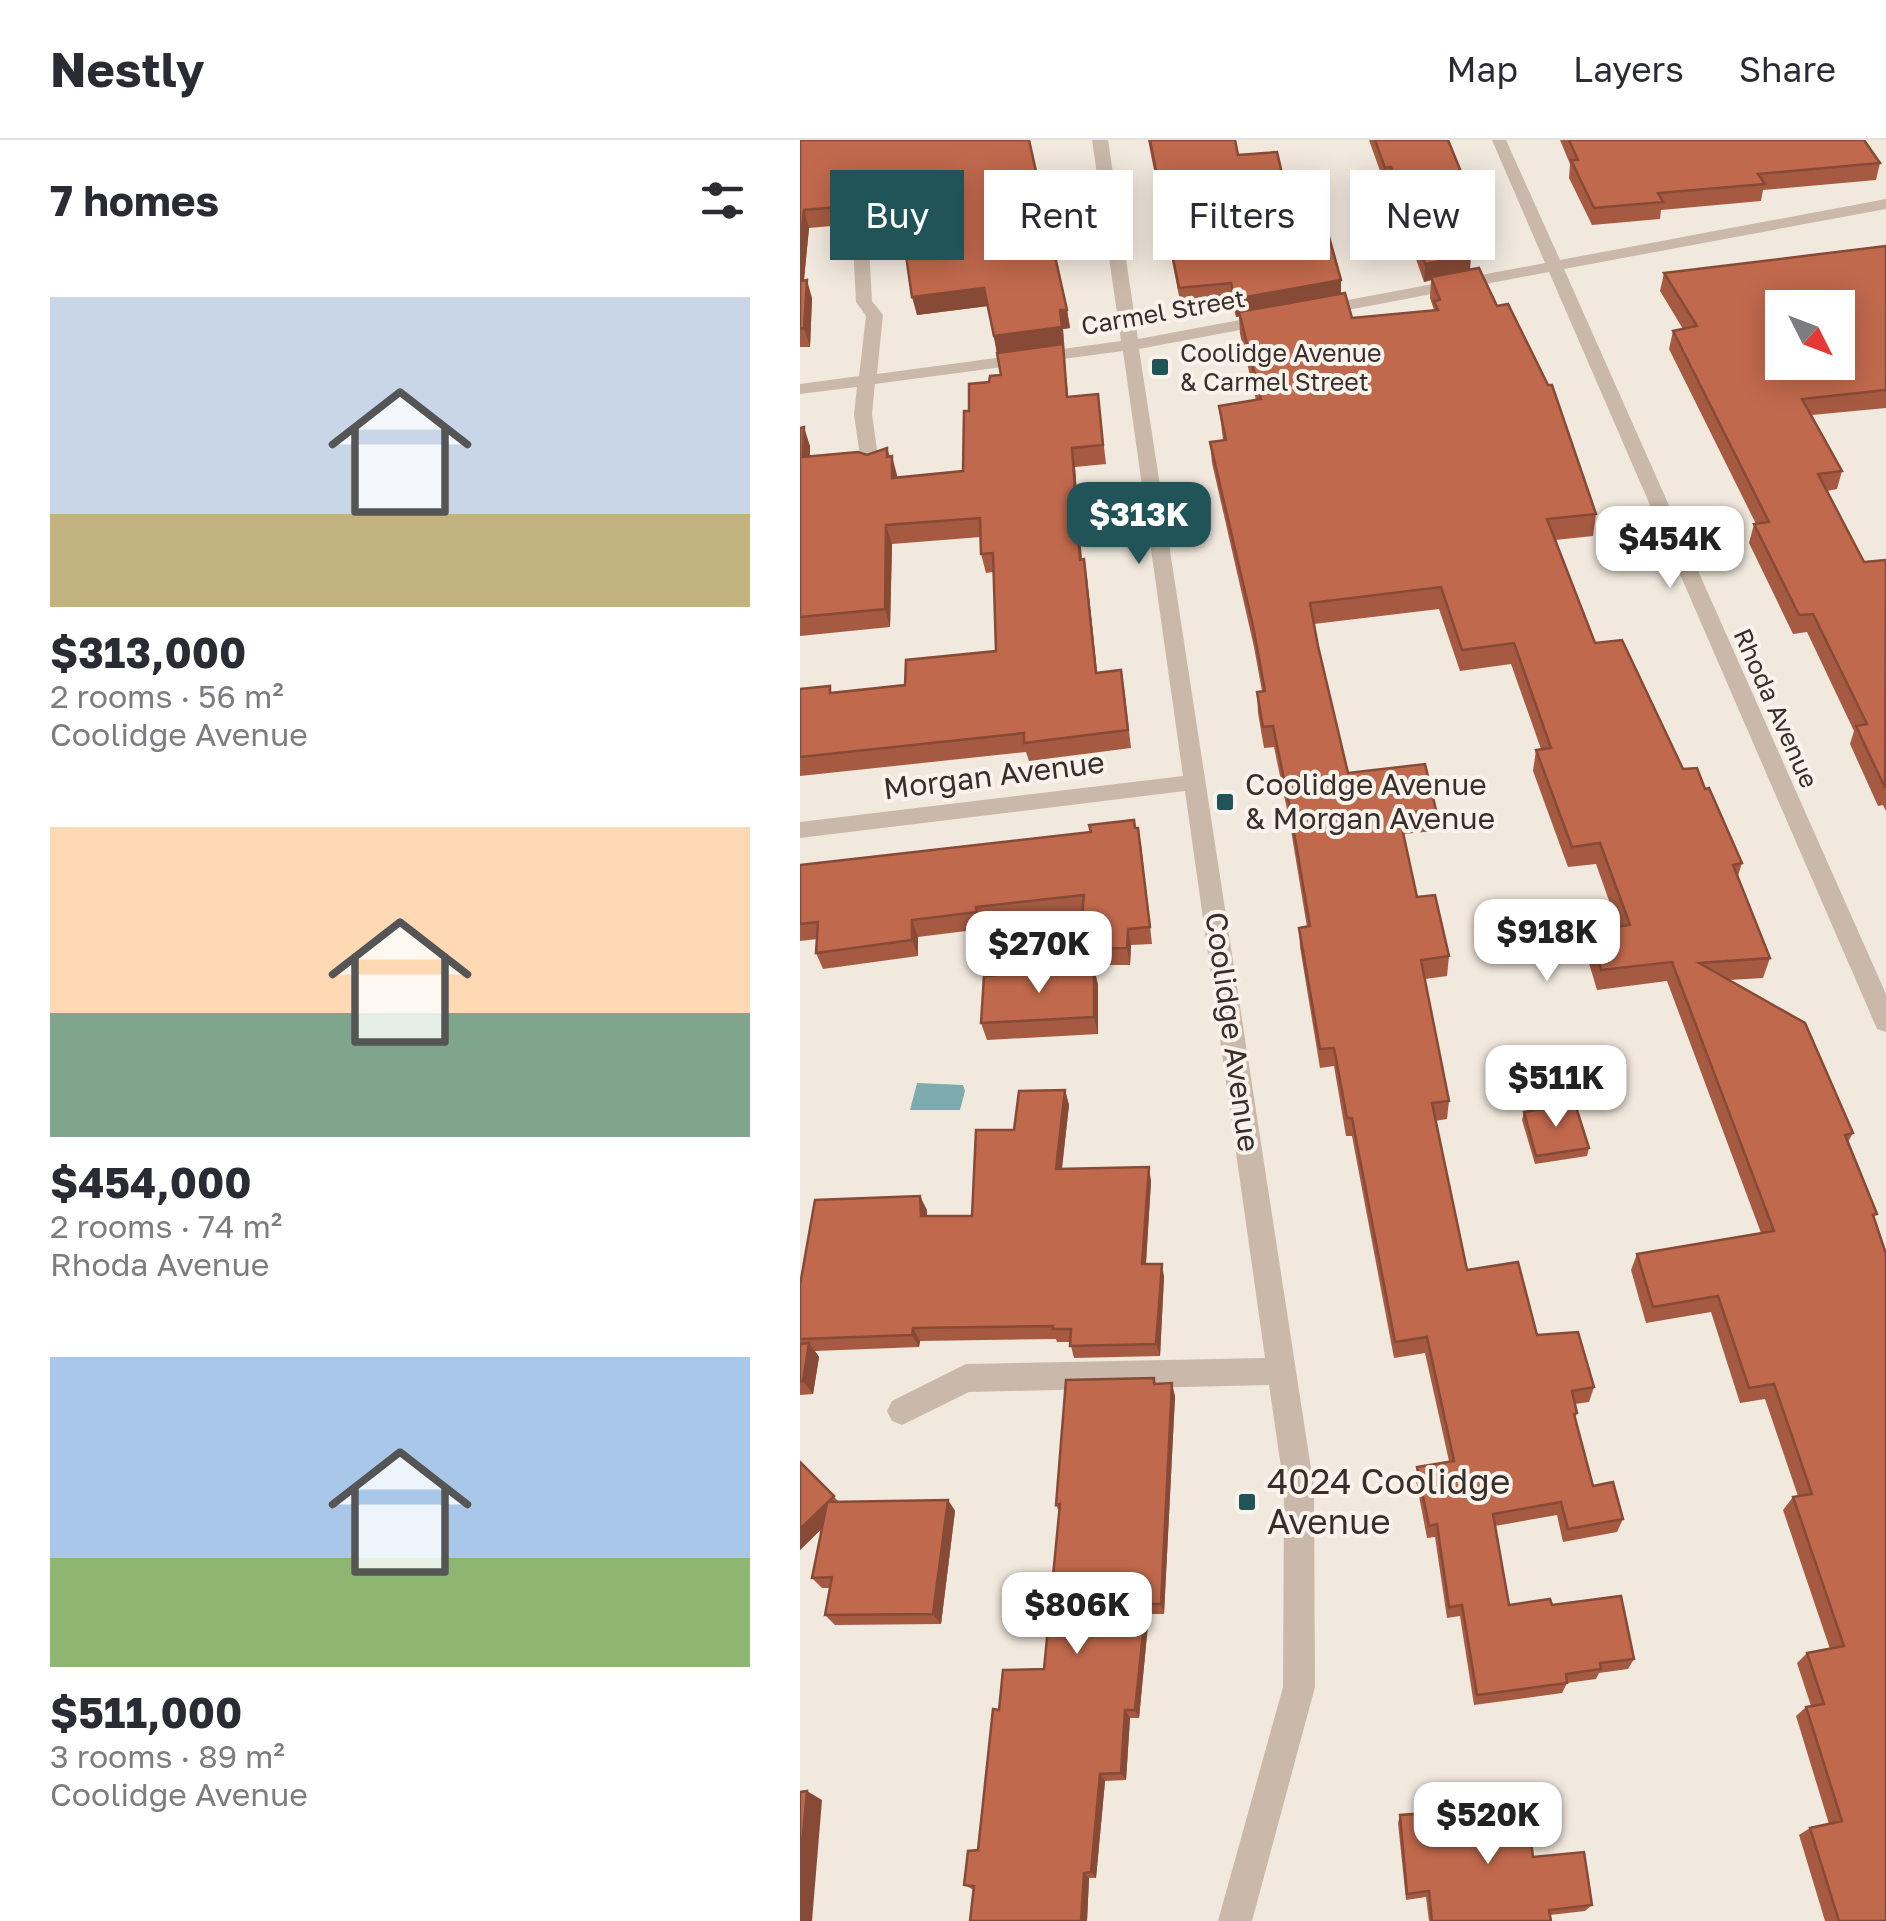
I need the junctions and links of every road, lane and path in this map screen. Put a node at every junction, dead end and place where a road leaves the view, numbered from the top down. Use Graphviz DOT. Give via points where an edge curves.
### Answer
graph roads {
  1 [pos="1100,140"];
  2 [pos="1499,140"];
  3 [pos="1886,204"];
  4 [pos="862,260"];
  5 [pos="1556,266"];
  6 [pos="1305,313"];
  7 [pos="1286,316"];
  8 [pos="1132,346"];
  9 [pos="864,380"];
  10 [pos="800,389"];
  11 [pos="870,464"];
  12 [pos="1196,782"];
  13 [pos="800,830"];
  14 [pos="1886,1022"];
  15 [pos="1282,1371"];
  16 [pos="902,1411"];
  17 [pos="1235,1921"];
  1 -- 8 [label="street, Coolidge Avenue"];
  2 -- 5 [label="street, Rhoda Avenue"];
  3 -- 5 [label="street"];
  4 -- 9 [label="street" via="864,302 875,315"];
  5 -- 6 [label="street"];
  5 -- 14 [label="street, Rhoda Avenue"];
  7 -- 8 [label="street, Carmel Street"];
  8 -- 9 [label="street, Carmel Street"];
  8 -- 12 [label="street, Coolidge Avenue"];
  9 -- 10 [label="street, Carmel Street"];
  9 -- 11 [label="street"];
  12 -- 13 [label="street, Morgan Avenue"];
  12 -- 15 [label="street, Coolidge Avenue"];
  15 -- 16 [label="street" via="966,1378"];
  15 -- 17 [label="street, Coolidge Avenue" via="1298,1488 1299,1687"];
}
